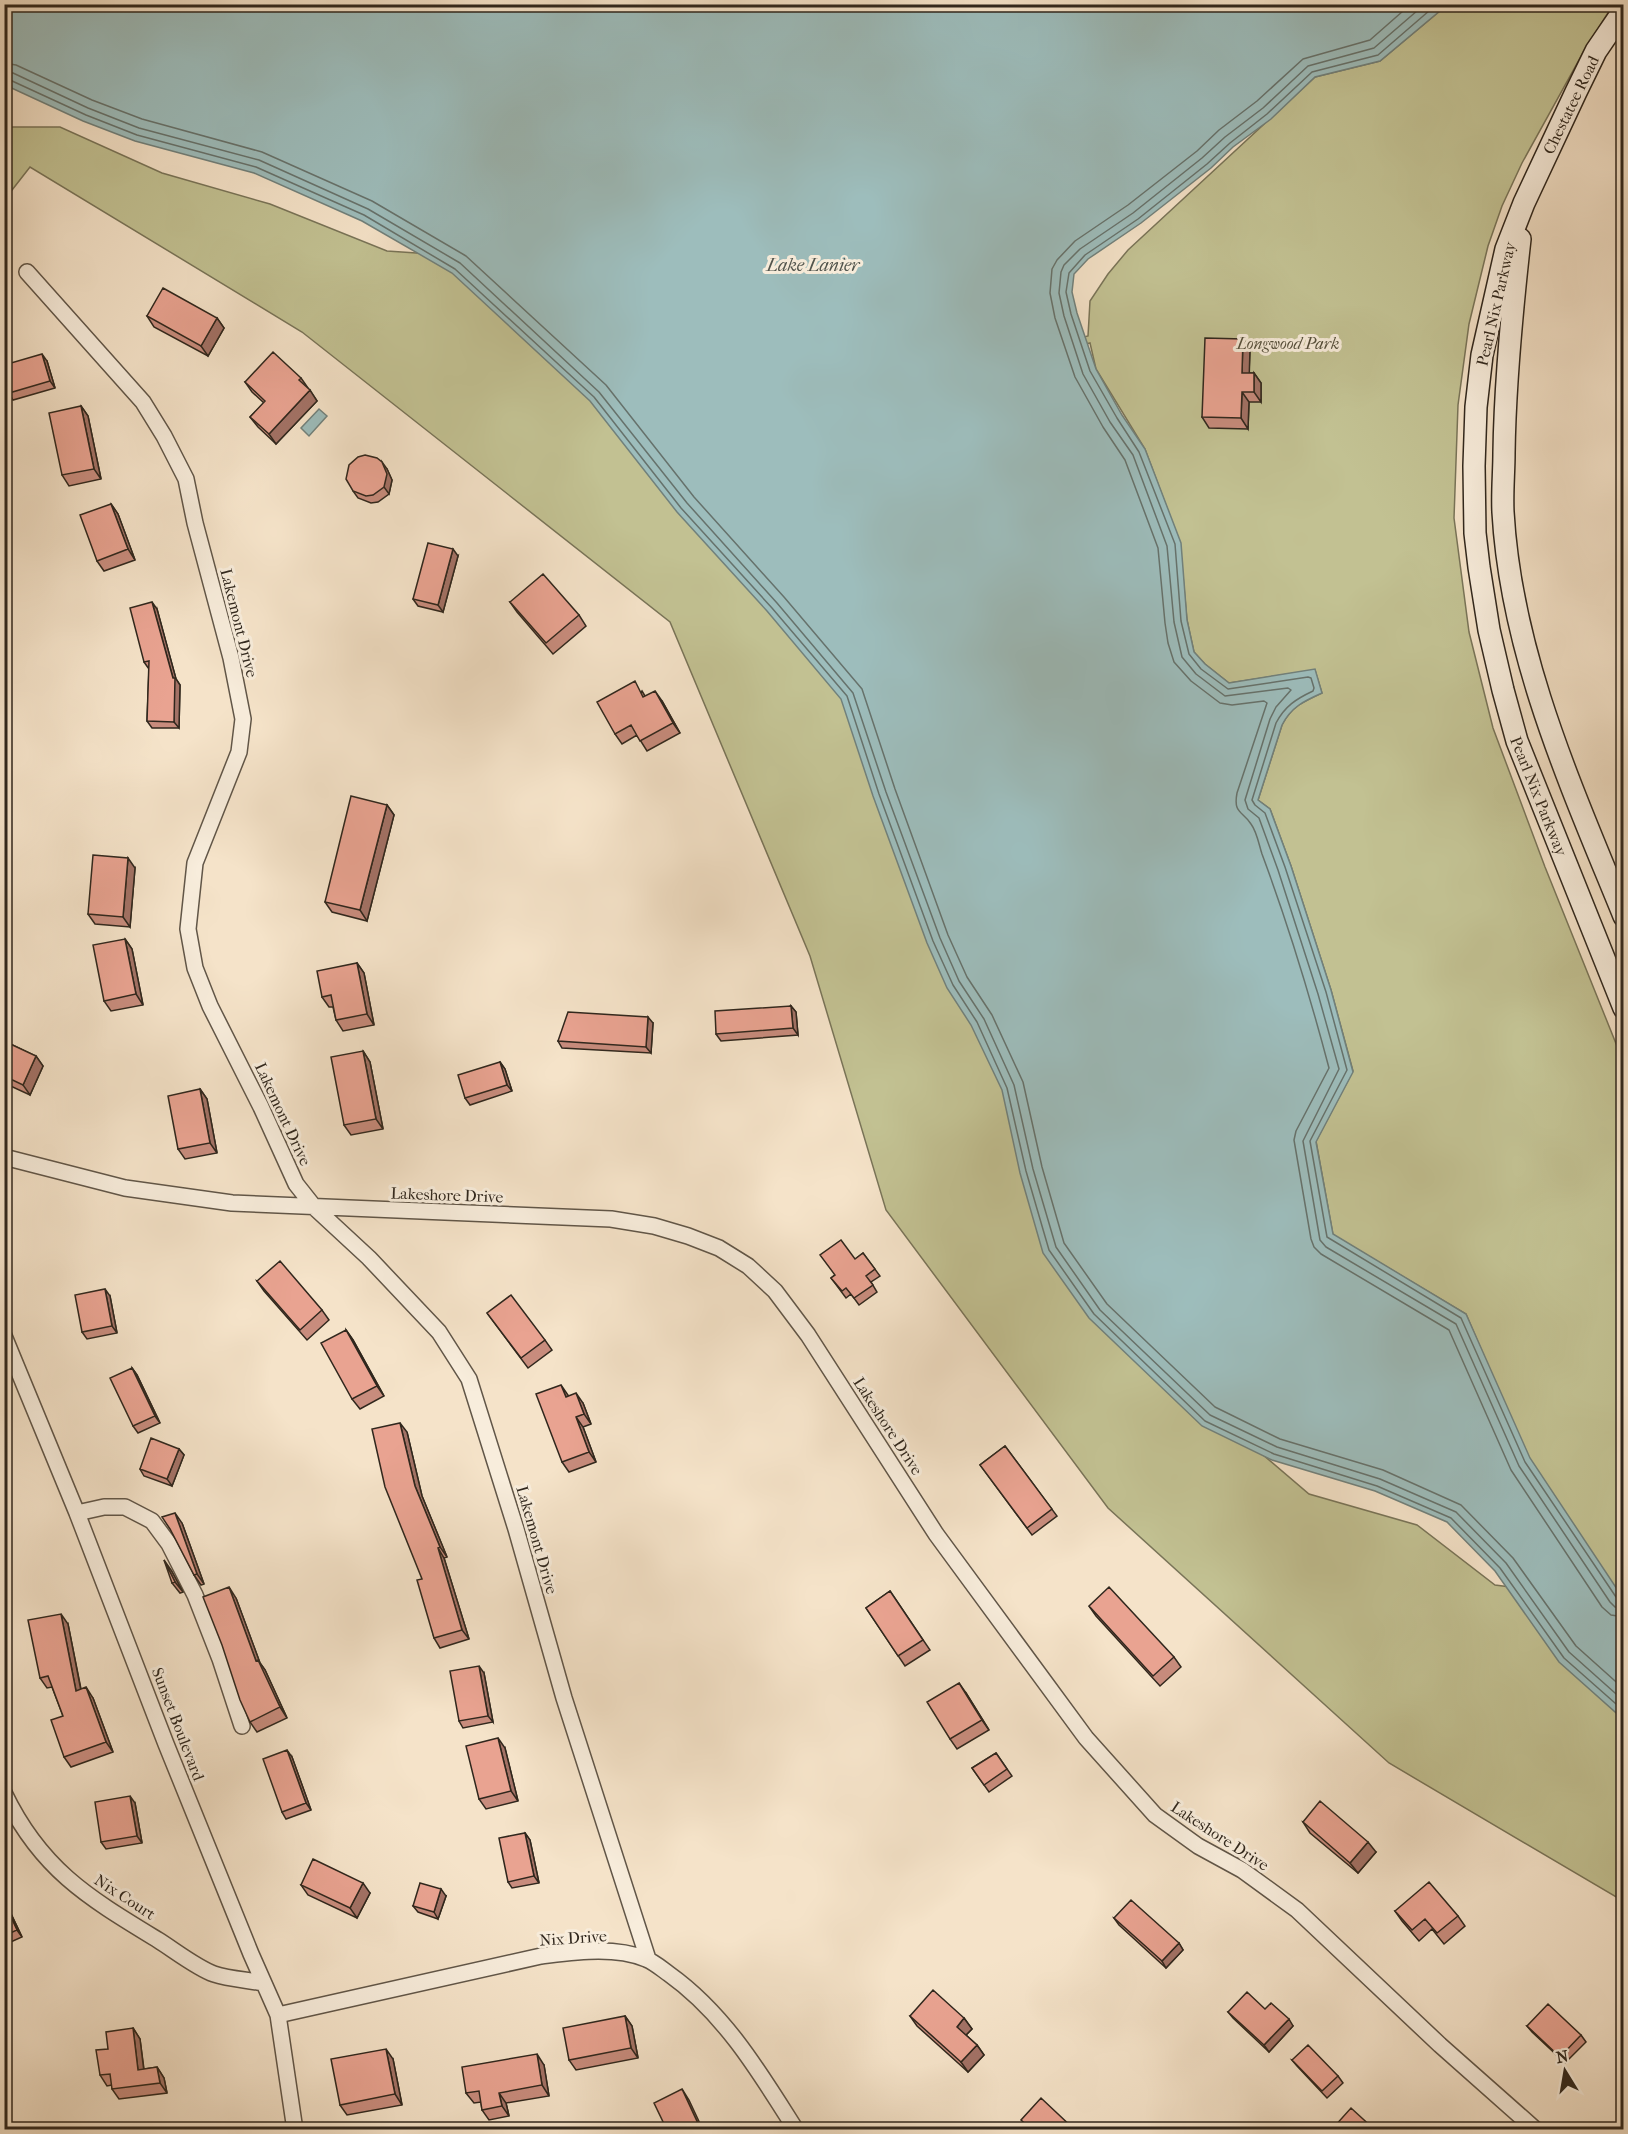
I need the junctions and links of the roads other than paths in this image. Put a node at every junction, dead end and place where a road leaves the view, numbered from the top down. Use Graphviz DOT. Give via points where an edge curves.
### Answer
graph roads {
  1 [pos="1623,10"];
  2 [pos="1524,203"];
  3 [pos="27,272"];
  4 [pos="1623,916"];
  5 [pos="1623,1008"];
  6 [pos="4,1157"];
  7 [pos="315,1208"];
  8 [pos="4,1336"];
  9 [pos="77,1513"];
  10 [pos="242,1726"];
  11 [pos="4,1793"];
  12 [pos="648,1959"];
  13 [pos="263,1983"];
  14 [pos="278,2015"];
  15 [pos="295,2130"];
  16 [pos="796,2130"];
  17 [pos="1536,2130"];
  1 -- 2 [label="street, Chestatee Road" via="1596,51"];
  2 -- 4 [label="street, Pearl Nix Parkway" via="1505,408 1503,512 1509,561 1532,675"];
  2 -- 5 [label="street, Pearl Nix Parkway" via="1506,249 1482,355 1474,466 1479,567 1489,630 1517,741"];
  3 -- 7 [label="street, Lakemont Drive" via="143,402 186,479 243,719 239,752 195,863 188,929 195,968 210,1006 296,1184"];
  6 -- 7 [label="street, Lakeshore Drive" via="125,1188 232,1203"];
  7 -- 12 [label="street, Lakemont Drive" via="439,1332 469,1379 564,1698"];
  7 -- 17 [label="street, Lakeshore Drive" via="611,1219 688,1236 719,1248 747,1266 775,1291 808,1335 936,1534 1086,1737 1155,1815 1298,1910"];
  8 -- 9 [label="street, Sunset Boulevard"];
  9 -- 10 [label="street" via="126,1507 152,1521 169,1544 195,1596"];
  9 -- 13 [label="street, Sunset Boulevard"];
  11 -- 13 [label="street, Nix Court" via="39,1849 60,1873 94,1901 213,1974"];
  12 -- 14 [label="street, Nix Drive" via="624,1953 542,1956"];
  12 -- 16 [label="street, Nix Drive" via="699,1998 741,2044"];
  13 -- 14 [label="street, Sunset Boulevard"];
  14 -- 15 [label="street, Sunset Boulevard"];
}
